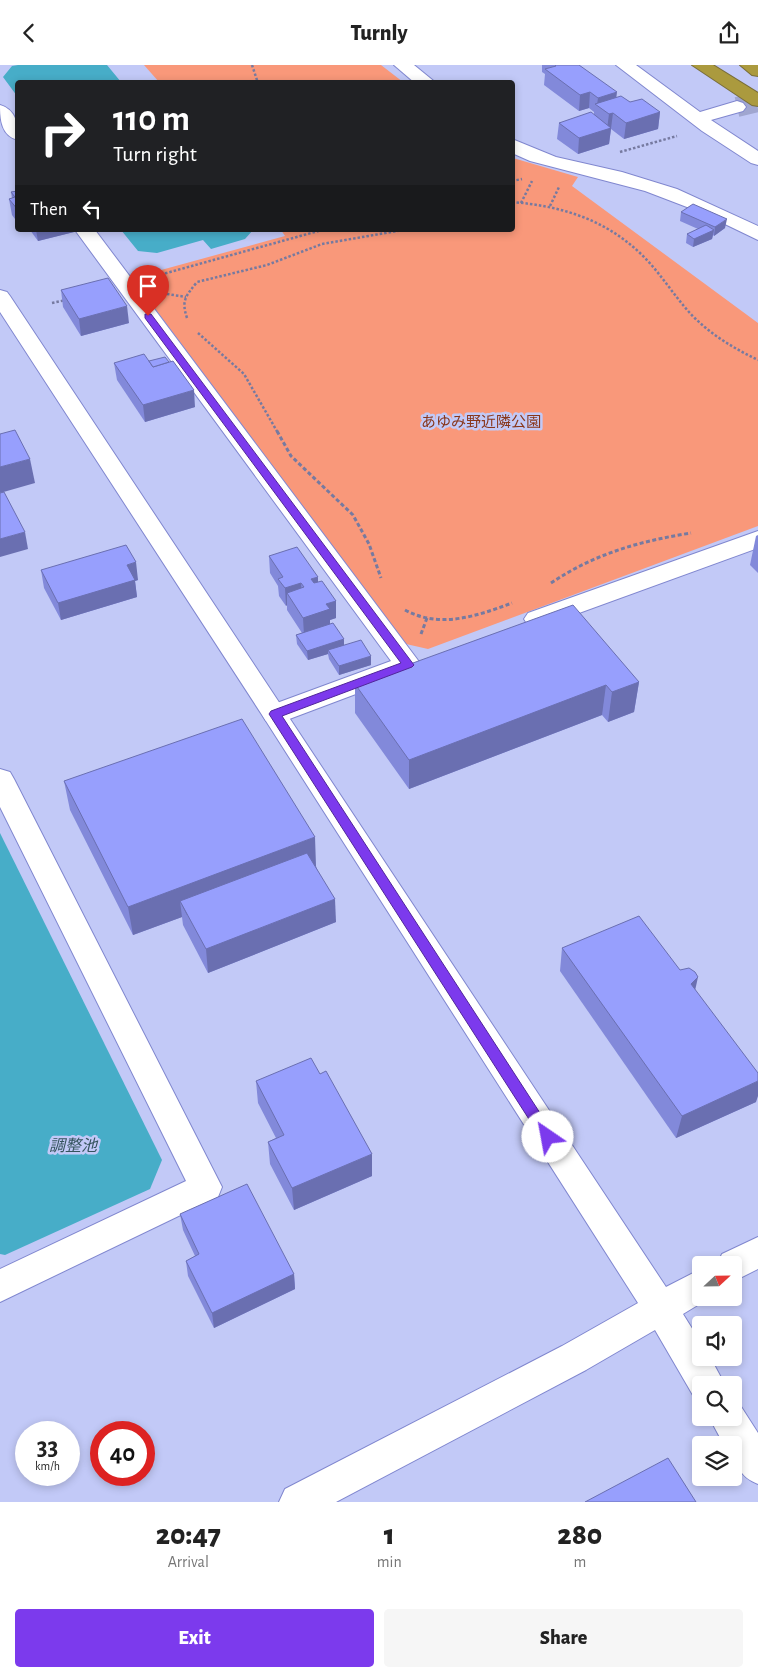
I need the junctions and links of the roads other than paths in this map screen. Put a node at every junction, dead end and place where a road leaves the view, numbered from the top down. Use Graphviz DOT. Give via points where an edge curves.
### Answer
graph roads {
  1 [pos="403,65"];
  2 [pos="625,65"];
  3 [pos="701,65"];
  4 [pos="749,65"];
  5 [pos="758,71"];
  6 [pos="423,80"];
  7 [pos="758,101"];
  8 [pos="738,107"];
  9 [pos="0,111"];
  10 [pos="704,123"];
  11 [pos="15,131"];
  12 [pos="515,146"];
  13 [pos="758,159"];
  14 [pos="758,213"];
  15 [pos="741,224"];
  16 [pos="86,232"];
  17 [pos="758,233"];
  18 [pos="0,297"];
  19 [pos="758,539"];
  20 [pos="517,613"];
  21 [pos="275,714"];
  22 [pos="0,779"];
  23 [pos="758,1251"];
  24 [pos="742,1260"];
  25 [pos="0,1286"];
  26 [pos="692,1290"];
  27 [pos="661,1309"];
  28 [pos="702,1376"];
  29 [pos="733,1426"];
  30 [pos="758,1466"];
  31 [pos="298,1502"];
  1 -- 6 [label="street"];
  2 -- 10 [label="street"];
  3 -- 7 [label="highway"];
  4 -- 5 [label="highway"];
  8 -- 10 [label="street"];
  9 -- 11 [label="street"];
  10 -- 13 [label="street"];
  12 -- 15 [label="street" via="545,160 659,190"];
  14 -- 15 [label="street"];
  15 -- 17 [label="street"];
  16 -- 21 [label="street" via="418,661"];
  18 -- 21 [label="street"];
  19 -- 20 [label="street"];
  21 -- 27 [label="street"];
  22 -- 25 [label="street" via="206,1187"];
  23 -- 24 [label="street"];
  26 -- 27 [label="street"];
  27 -- 28 [label="street"];
  27 -- 31 [label="street"];
  29 -- 30 [label="street"];
}
